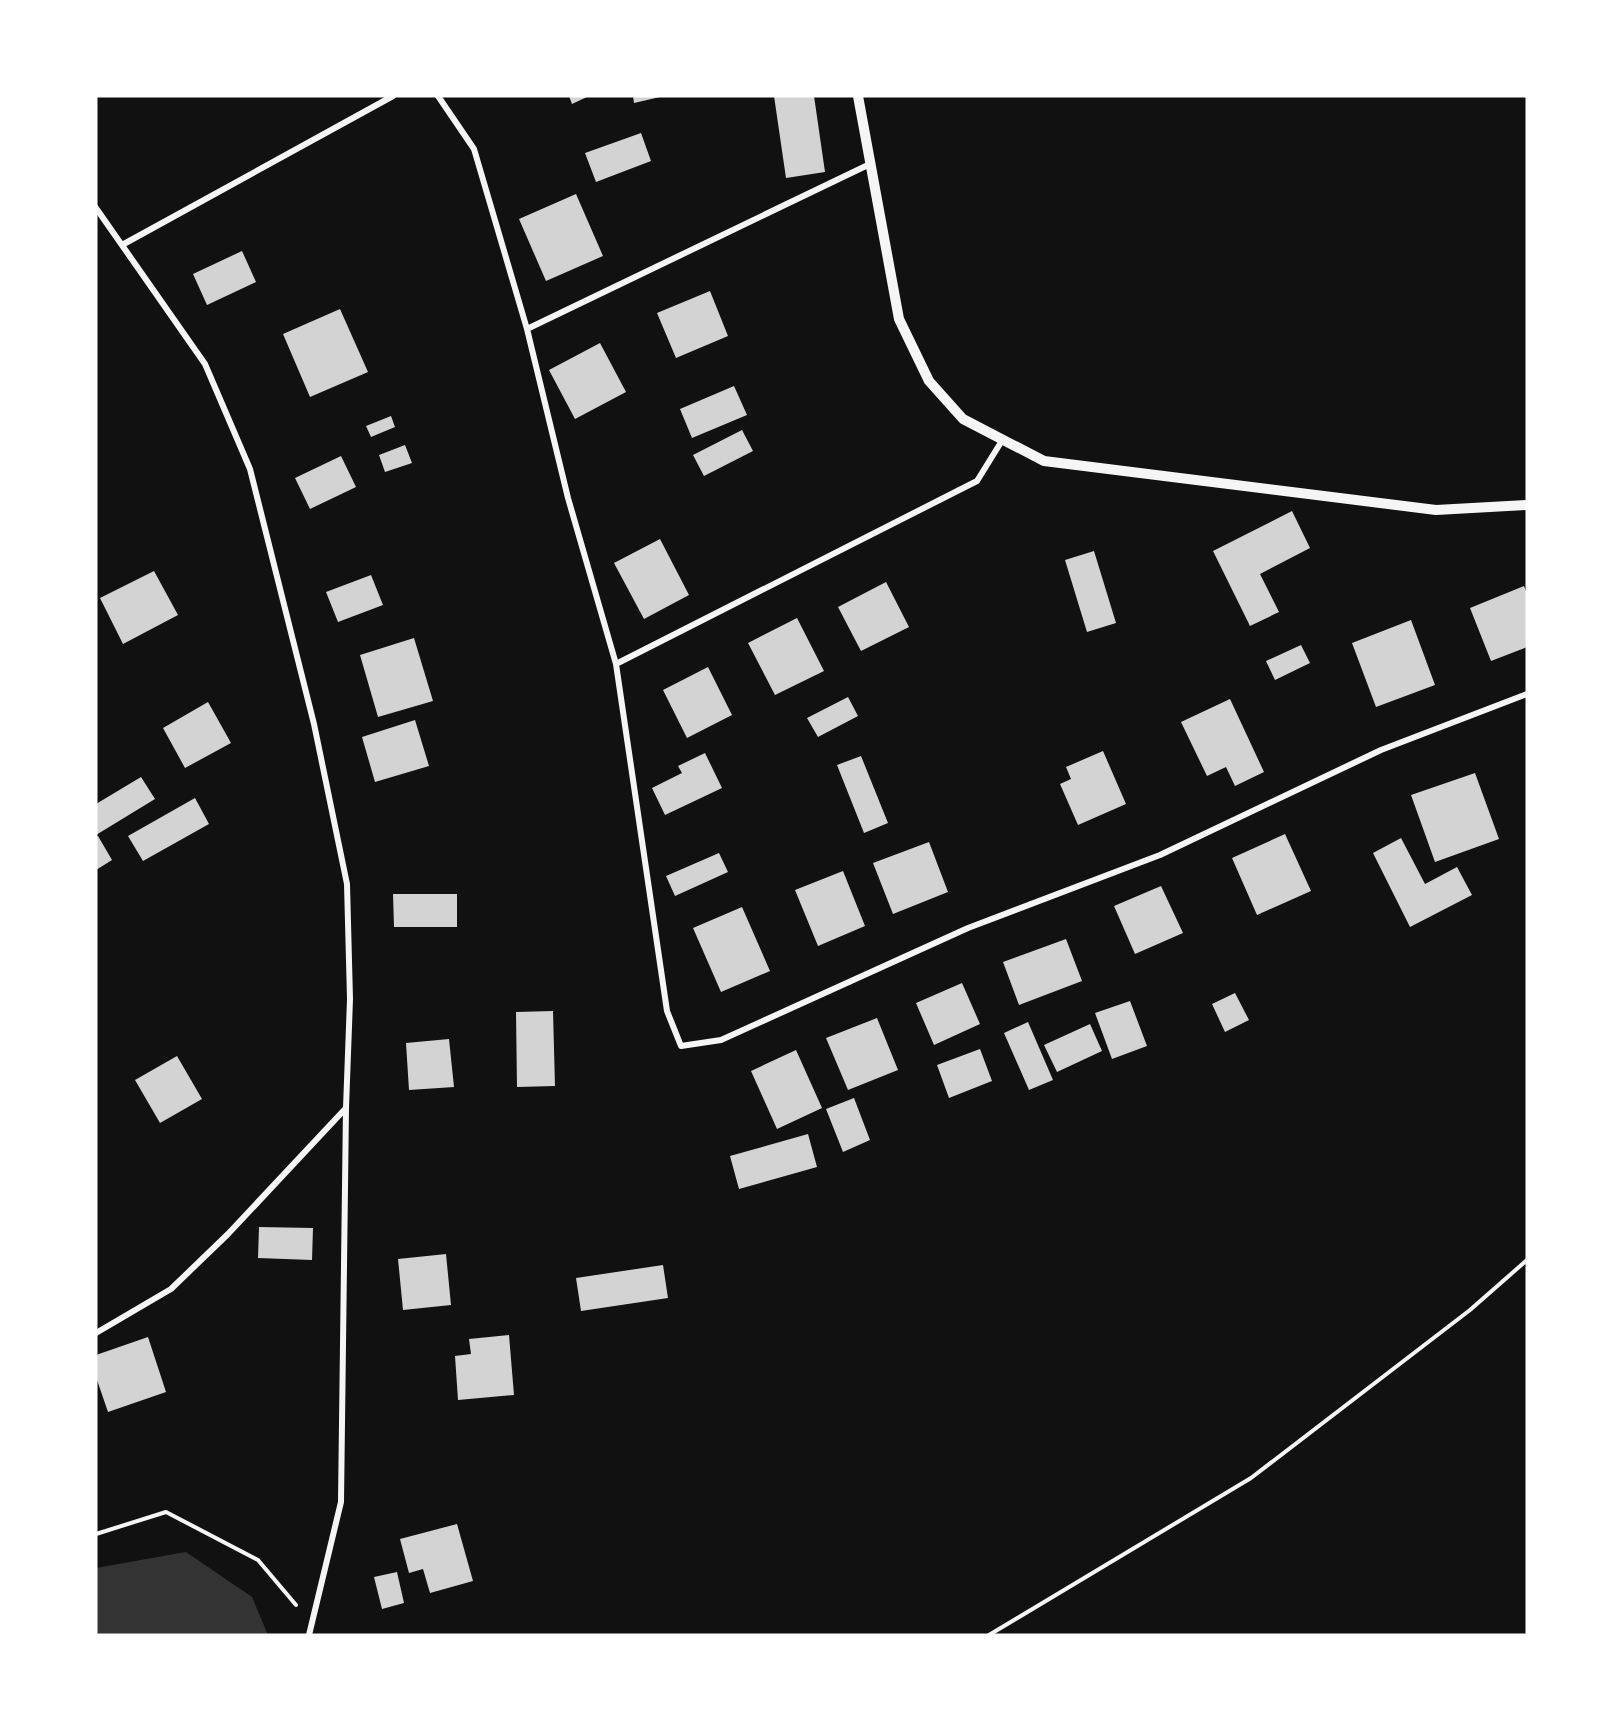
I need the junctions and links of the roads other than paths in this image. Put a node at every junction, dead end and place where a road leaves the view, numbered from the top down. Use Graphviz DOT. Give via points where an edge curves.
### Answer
graph roads {
  1 [pos="393,96"];
  2 [pos="438,96"];
  3 [pos="858,96"];
  4 [pos="870,164"];
  5 [pos="96,208"];
  6 [pos="122,245"];
  7 [pos="527,329"];
  8 [pos="1003,439"];
  9 [pos="1527,504"];
  10 [pos="616,664"];
  11 [pos="1527,694"];
  12 [pos="346,1108"];
  13 [pos="96,1333"];
  14 [pos="309,1635"];
  1 -- 6 [label="street"];
  2 -- 7 [label="street" via="474,149"];
  3 -- 4 [label="street"];
  4 -- 7 [label="street"];
  4 -- 8 [label="street" via="899,319 929,381 963,419"];
  5 -- 6 [label="street"];
  6 -- 12 [label="street" via="205,364 250,469 314,724 347,884 350,999"];
  7 -- 10 [label="street" via="568,498"];
  8 -- 9 [label="street" via="1044,461 1400,506 1436,510"];
  8 -- 10 [label="street" via="977,481"];
  10 -- 11 [label="street" via="667,1011 681,1046 721,1040 968,928 1160,855 1381,750"];
  12 -- 13 [label="street" via="171,1289"];
  12 -- 14 [label="street" via="340,1502"];
}
